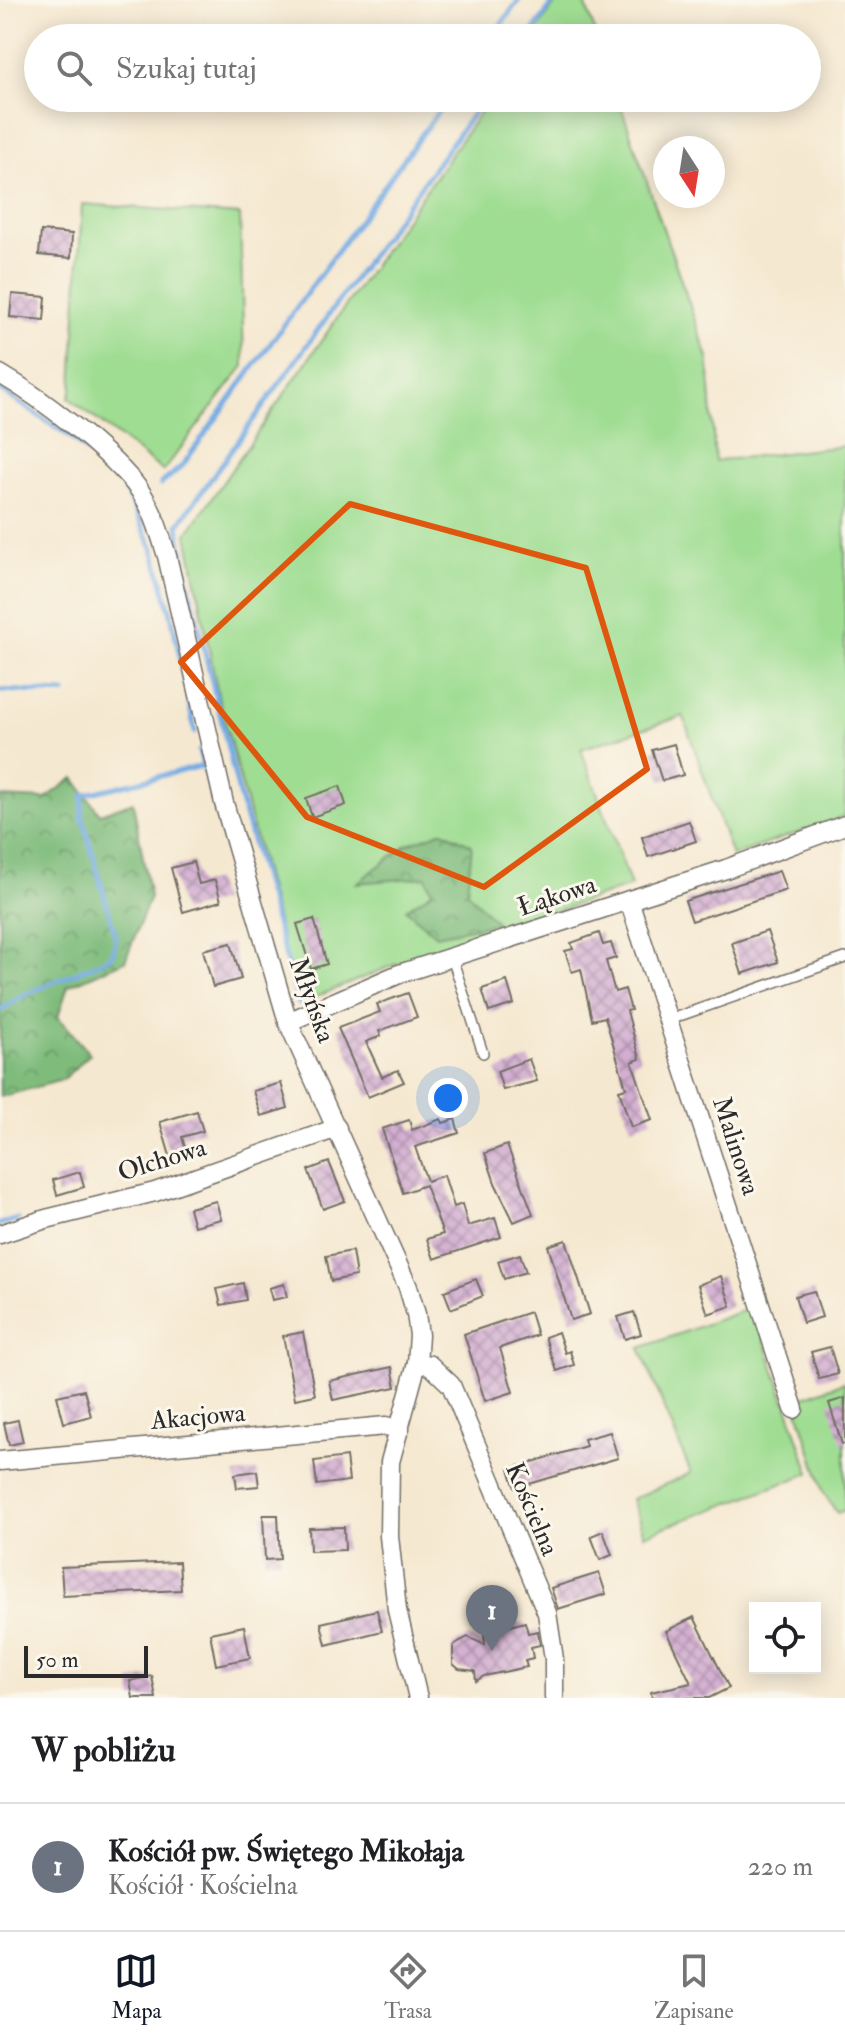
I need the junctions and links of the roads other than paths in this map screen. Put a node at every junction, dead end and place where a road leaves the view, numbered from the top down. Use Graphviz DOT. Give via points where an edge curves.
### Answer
graph roads {
  1 [pos="0,374"];
  2 [pos="845,825"];
  3 [pos="629,900"];
  4 [pos="452,958"];
  5 [pos="845,958"];
  6 [pos="668,1020"];
  7 [pos="288,1022"];
  8 [pos="483,1053"];
  9 [pos="337,1128"];
  10 [pos="0,1234"];
  11 [pos="417,1363"];
  12 [pos="794,1409"];
  13 [pos="400,1429"];
  14 [pos="0,1461"];
  15 [pos="418,1698"];
  16 [pos="554,1698"];
  1 -- 7 [label="street, Młyńska" via="81,432 135,484 154,517 224,803"];
  2 -- 3 [label="street, Łąkowa"];
  3 -- 4 [label="street, Łąkowa"];
  3 -- 6 [label="street, Malinowa"];
  4 -- 7 [label="street, Łąkowa" via="399,974"];
  4 -- 8 [label="lane"];
  5 -- 6 [label="lane"];
  6 -- 12 [label="street, Malinowa"];
  7 -- 9 [label="street, Młyńska"];
  9 -- 10 [label="street, Olchowa" via="155,1192"];
  9 -- 11 [label="street, Młyńska" via="408,1287 419,1335"];
  11 -- 13 [label="street, Młyńska"];
  11 -- 16 [label="street, Kościelna" via="430,1365 451,1385 539,1589 551,1635"];
  13 -- 14 [label="street, Akacjowa" via="386,1426"];
  13 -- 15 [label="street, Młyńska" via="390,1462 389,1536 397,1610"];
}
